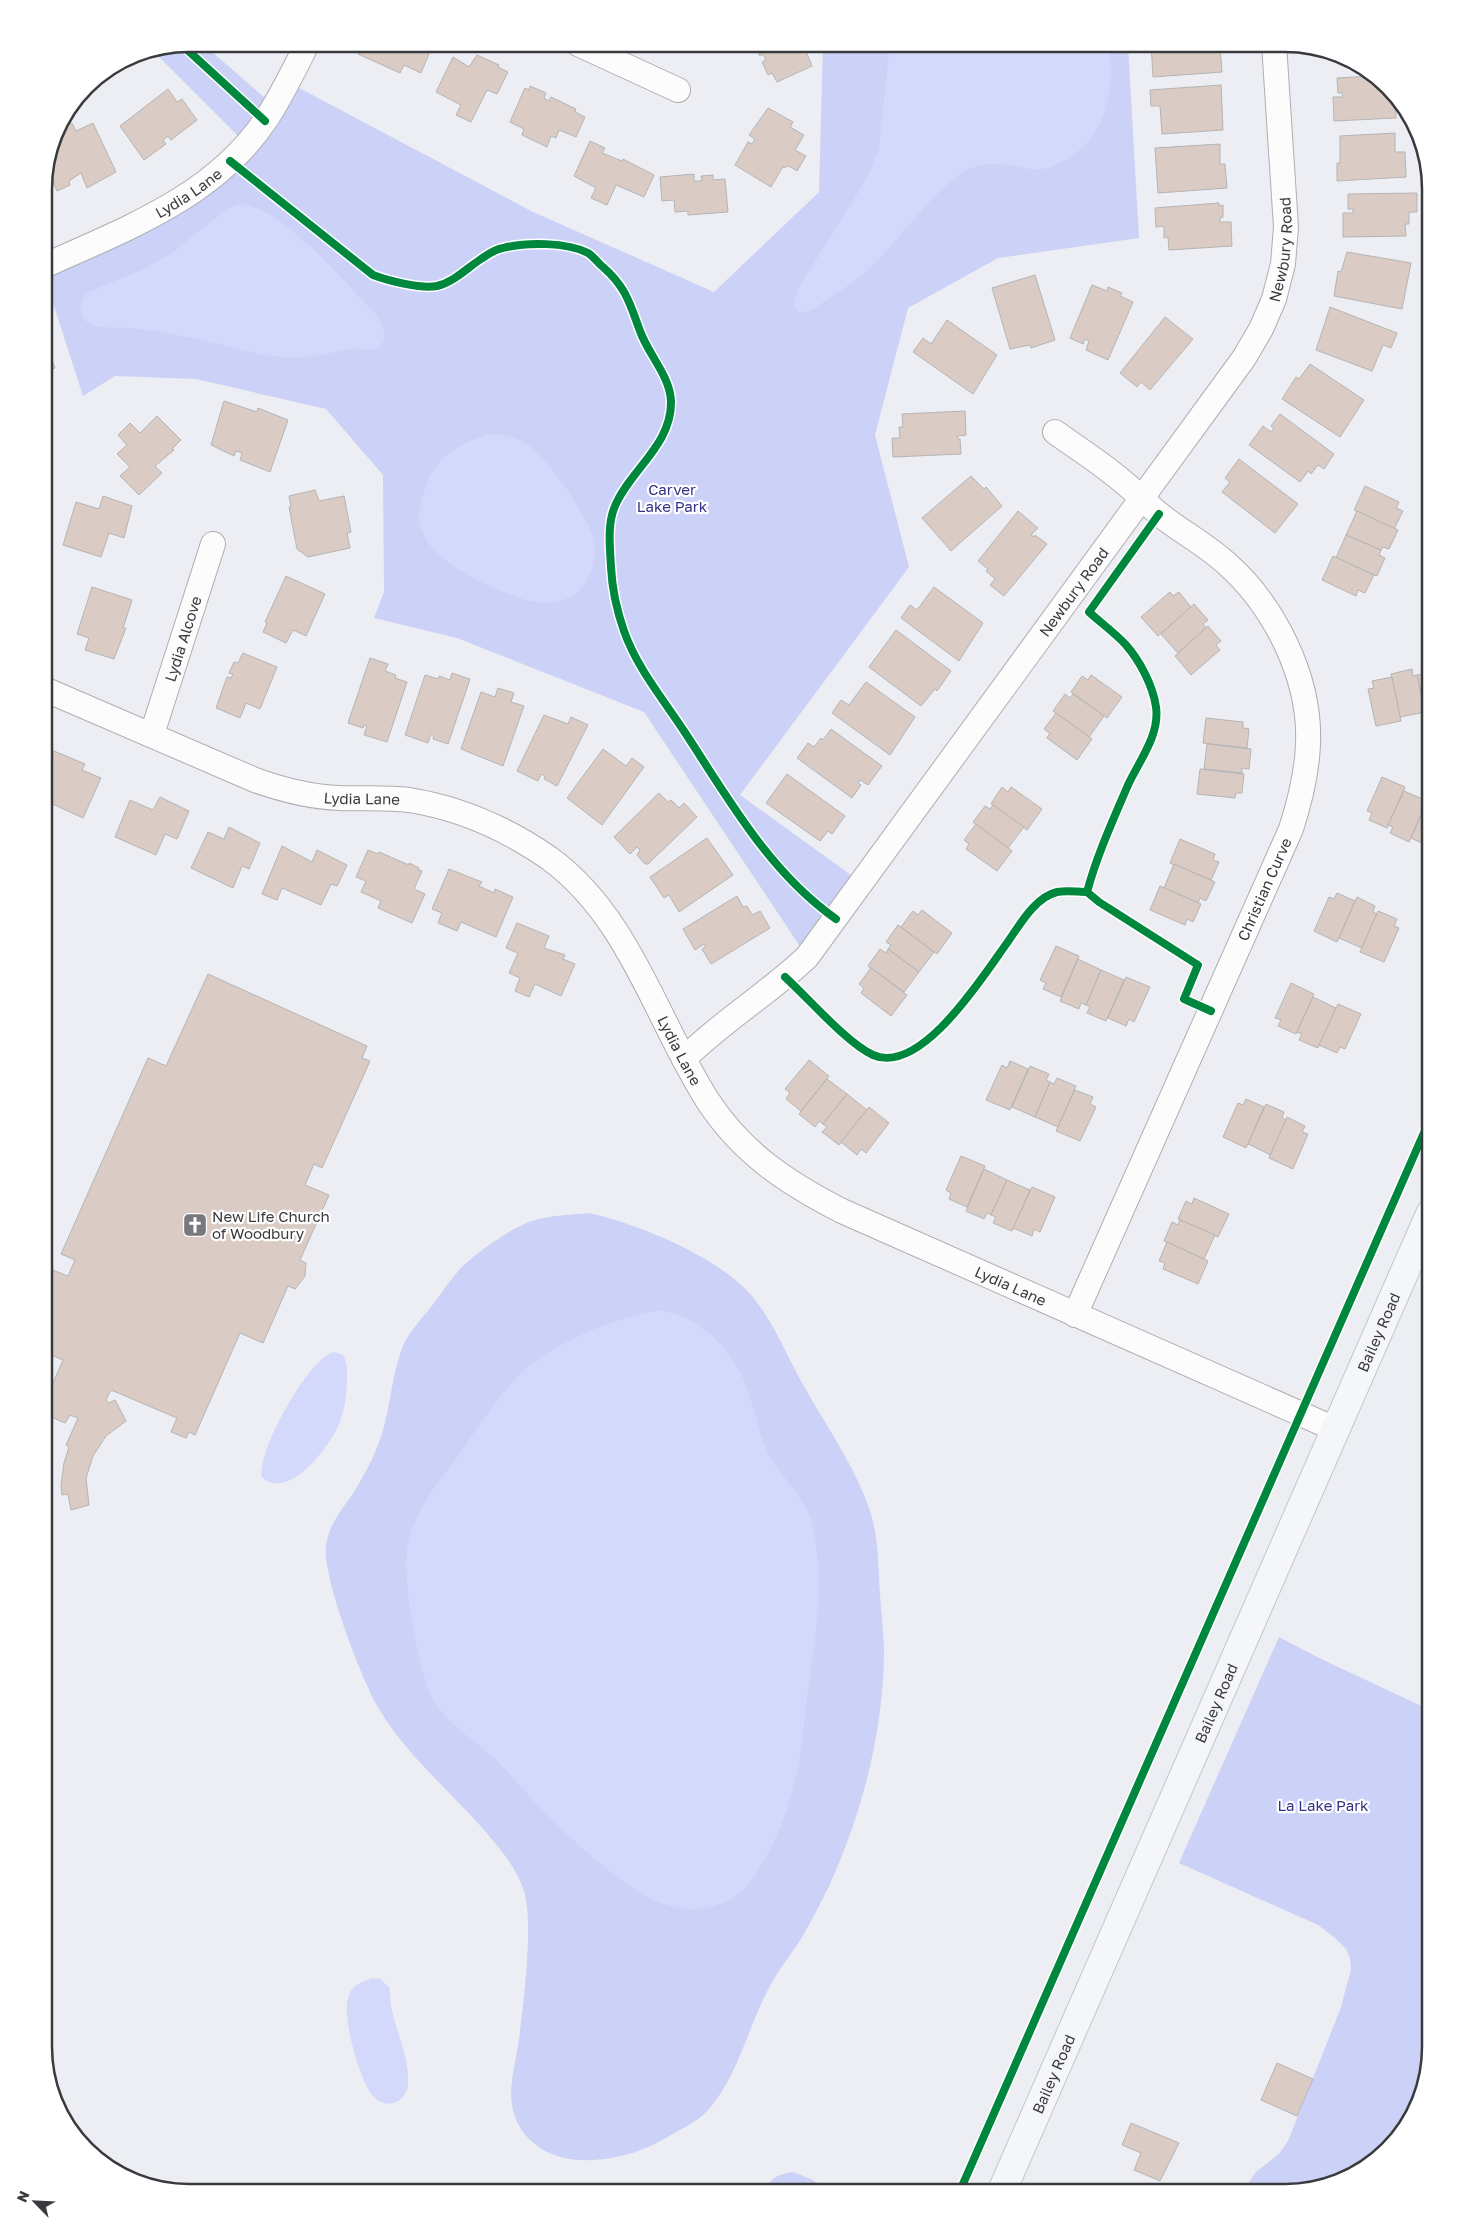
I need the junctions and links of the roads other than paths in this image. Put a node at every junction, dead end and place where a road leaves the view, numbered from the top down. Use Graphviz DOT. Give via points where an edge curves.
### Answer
graph roads {
  1 [pos="302,53"];
  2 [pos="598,53"];
  3 [pos="1275,53"];
  4 [pos="678,90"];
  5 [pos="53,262"];
  6 [pos="1055,432"];
  7 [pos="1141,498"];
  8 [pos="213,544"];
  9 [pos="53,693"];
  10 [pos="152,734"];
  11 [pos="684,1058"];
  12 [pos="1422,1232"];
  13 [pos="1075,1315"];
  14 [pos="1335,1429"];
  15 [pos="1005,2184"];
  1 -- 5 [label="street, Lydia Lane" via="265,121 210,179 161,212"];
  2 -- 4 [label="street"];
  3 -- 7 [label="street, Newbury Road" via="1286,227 1283,264 1274,299 1244,358"];
  6 -- 7 [label="street, Christian Curve"];
  7 -- 11 [label="street, Newbury Road" via="808,957"];
  7 -- 13 [label="street, Christian Curve" via="1227,563 1271,616 1296,667 1309,742 1302,797 1291,829"];
  8 -- 10 [label="street, Lydia Alcove"];
  9 -- 10 [label="street, Lydia Lane"];
  10 -- 11 [label="street, Lydia Lane" via="280,789 326,798 391,799 431,804 484,821 526,844 565,872 610,921"];
  11 -- 13 [label="street, Lydia Lane" via="709,1102 734,1134 784,1180 842,1211"];
  12 -- 14 [label="main road, Bailey Road"];
  13 -- 14 [label="street, Lydia Lane"];
  14 -- 15 [label="main road, Bailey Road"];
}
